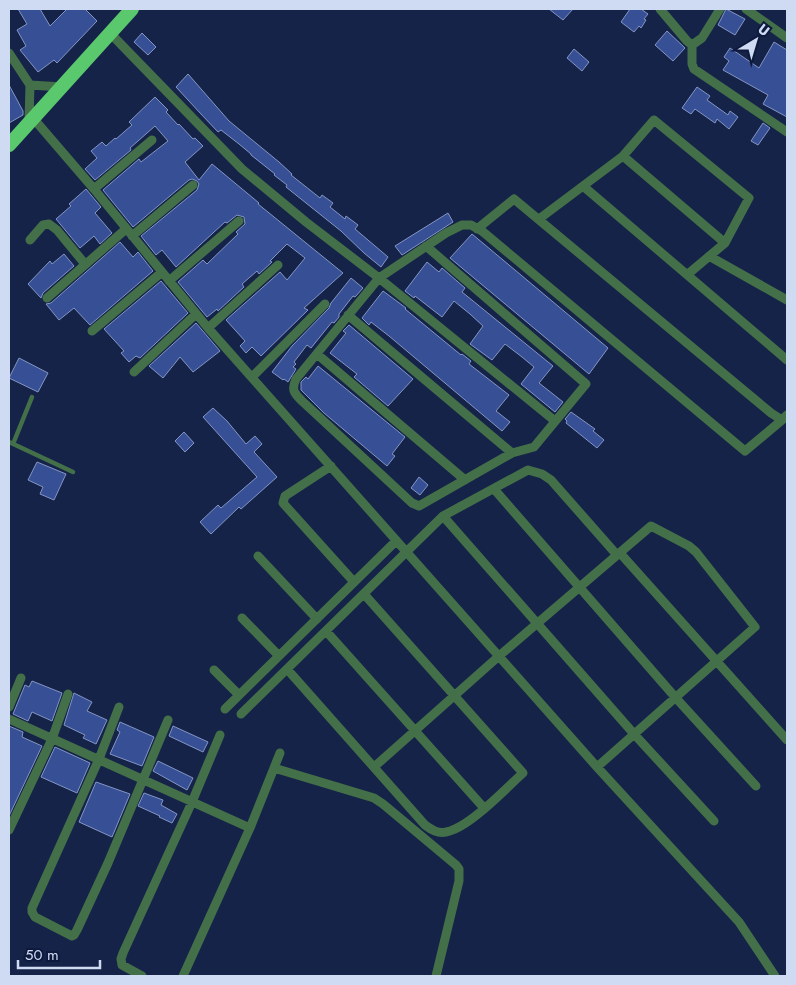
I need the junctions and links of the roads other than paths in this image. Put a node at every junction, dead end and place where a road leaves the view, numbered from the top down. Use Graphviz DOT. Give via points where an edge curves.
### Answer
graph roads {
  1 [pos="132,9"];
  2 [pos="660,9"];
  3 [pos="720,9"];
  4 [pos="746,9"];
  5 [pos="110,33"];
  6 [pos="787,38"];
  7 [pos="692,46"];
  8 [pos="9,53"];
  9 [pos="30,85"];
  10 [pos="62,87"];
  11 [pos="27,124"];
  12 [pos="787,132"];
  13 [pos="152,140"];
  14 [pos="9,145"];
  15 [pos="623,156"];
  16 [pos="193,185"];
  17 [pos="583,186"];
  18 [pos="94,189"];
  19 [pos="539,219"];
  20 [pos="239,221"];
  21 [pos="126,228"];
  22 [pos="477,229"];
  23 [pos="132,236"];
  24 [pos="30,240"];
  25 [pos="725,243"];
  26 [pos="426,246"];
  27 [pos="709,256"];
  28 [pos="85,264"];
  29 [pos="278,265"];
  30 [pos="162,272"];
  31 [pos="688,274"];
  32 [pos="378,278"];
  33 [pos="169,282"];
  34 [pos="47,298"];
  35 [pos="787,300"];
  36 [pos="324,304"];
  37 [pos="196,314"];
  38 [pos="348,316"];
  39 [pos="208,328"];
  40 [pos="92,331"];
  41 [pos="316,354"];
  42 [pos="787,360"];
  43 [pos="134,372"];
  44 [pos="252,377"];
  45 [pos="32,397"];
  46 [pos="784,418"];
  47 [pos="555,421"];
  48 [pos="11,443"];
  49 [pos="512,453"];
  50 [pos="331,466"];
  51 [pos="73,472"];
  52 [pos="465,480"];
  53 [pos="494,489"];
  54 [pos="443,516"];
  55 [pos="396,540"];
  56 [pos="407,552"];
  57 [pos="619,554"];
  58 [pos="258,556"];
  59 [pos="354,582"];
  60 [pos="580,587"];
  61 [pos="364,594"];
  62 [pos="242,618"];
  63 [pos="316,619"];
  64 [pos="538,623"];
  65 [pos="326,631"];
  66 [pos="280,656"];
  67 [pos="499,656"];
  68 [pos="716,661"];
  69 [pos="287,669"];
  70 [pos="214,670"];
  71 [pos="21,678"];
  72 [pos="68,694"];
  73 [pos="239,695"];
  74 [pos="455,696"];
  75 [pos="675,697"];
  76 [pos="9,707"];
  77 [pos="119,707"];
  78 [pos="225,709"];
  79 [pos="241,714"];
  80 [pos="9,720"];
  81 [pos="168,720"];
  82 [pos="416,731"];
  83 [pos="634,734"];
  84 [pos="220,735"];
  85 [pos="52,739"];
  86 [pos="787,740"];
  87 [pos="280,753"];
  88 [pos="99,759"];
  89 [pos="597,766"];
  90 [pos="374,767"];
  91 [pos="274,768"];
  92 [pos="143,780"];
  93 [pos="756,786"];
  94 [pos="192,802"];
  95 [pos="484,808"];
  96 [pos="714,821"];
  97 [pos="250,828"];
  98 [pos="9,830"];
  99 [pos="142,976"];
  100 [pos="182,976"];
  101 [pos="436,976"];
  102 [pos="775,976"];
  1 -- 5 [label="highway"];
  2 -- 7 [label="street"];
  3 -- 7 [label="street" via="702,38"];
  4 -- 6 [label="street"];
  5 -- 10 [label="highway"];
  5 -- 32 [label="street" via="242,169"];
  7 -- 12 [label="street" via="694,69"];
  8 -- 9 [label="street"];
  9 -- 10 [label="street"];
  9 -- 11 [label="street"];
  10 -- 11 [label="highway"];
  11 -- 14 [label="highway"];
  11 -- 18 [label="street"];
  13 -- 18 [label="street"];
  15 -- 17 [label="street"];
  15 -- 25 [label="street"];
  15 -- 25 [label="street" via="654,120 749,198"];
  16 -- 23 [label="street"];
  17 -- 19 [label="street"];
  17 -- 31 [label="street"];
  18 -- 21 [label="street"];
  19 -- 22 [label="street" via="514,199"];
  19 -- 46 [label="street"];
  20 -- 33 [label="street"];
  21 -- 23 [label="street"];
  21 -- 28 [label="street"];
  22 -- 26 [label="street" via="462,224"];
  22 -- 46 [label="street" via="745,451"];
  23 -- 30 [label="street"];
  24 -- 28 [label="street" via="43,225 49,224"];
  25 -- 27 [label="street"];
  26 -- 32 [label="street"];
  26 -- 47 [label="street" via="586,384"];
  27 -- 31 [label="street"];
  27 -- 35 [label="street"];
  28 -- 34 [label="street"];
  29 -- 39 [label="street"];
  30 -- 33 [label="street"];
  30 -- 40 [label="street"];
  31 -- 42 [label="street"];
  32 -- 38 [label="street"];
  32 -- 47 [label="street"];
  33 -- 37 [label="street"];
  36 -- 44 [label="street"];
  37 -- 39 [label="street"];
  37 -- 43 [label="street"];
  38 -- 41 [label="street"];
  38 -- 49 [label="street"];
  39 -- 44 [label="street"];
  41 -- 52 [label="street"];
  41 -- 52 [label="street" via="296,379 294,394 412,504 419,506"];
  44 -- 50 [label="street"];
  45 -- 48 [label="lane"];
  47 -- 49 [label="street" via="534,447"];
  48 -- 51 [label="lane"];
  49 -- 52 [label="street"];
  50 -- 55 [label="street"];
  50 -- 59 [label="street" via="285,496 283,503"];
  53 -- 54 [label="street"];
  53 -- 57 [label="street" via="528,470 542,474"];
  53 -- 60 [label="street"];
  54 -- 56 [label="street"];
  54 -- 64 [label="street"];
  55 -- 56 [label="street"];
  55 -- 59 [label="street"];
  56 -- 61 [label="street"];
  56 -- 67 [label="street"];
  57 -- 60 [label="street"];
  57 -- 68 [label="street"];
  57 -- 68 [label="street" via="651,526 696,552 755,627"];
  58 -- 63 [label="street"];
  59 -- 63 [label="street"];
  60 -- 64 [label="street"];
  60 -- 75 [label="street"];
  61 -- 65 [label="street"];
  61 -- 74 [label="street"];
  62 -- 66 [label="street"];
  63 -- 66 [label="street"];
  64 -- 67 [label="street"];
  64 -- 83 [label="street"];
  65 -- 69 [label="street"];
  65 -- 82 [label="street"];
  66 -- 73 [label="street"];
  67 -- 74 [label="street"];
  67 -- 89 [label="street"];
  68 -- 75 [label="street"];
  68 -- 86 [label="street"];
  69 -- 79 [label="street"];
  69 -- 90 [label="street"];
  70 -- 73 [label="street"];
  71 -- 76 [label="street"];
  72 -- 85 [label="street"];
  73 -- 78 [label="street"];
  74 -- 82 [label="street"];
  74 -- 95 [label="street" via="523,774"];
  75 -- 83 [label="street"];
  75 -- 93 [label="street"];
  77 -- 88 [label="street"];
  80 -- 85 [label="street"];
  81 -- 92 [label="street"];
  82 -- 90 [label="street"];
  82 -- 95 [label="street"];
  83 -- 89 [label="street"];
  83 -- 96 [label="street"];
  84 -- 94 [label="street"];
  85 -- 88 [label="street"];
  85 -- 98 [label="street"];
  87 -- 91 [label="street"];
  88 -- 92 [label="street"];
  88 -- 92 [label="street" via="32,908 35,917 68,935 74,935 77,930"];
  89 -- 102 [label="street" via="739,922"];
  90 -- 95 [label="street" via="433,831 455,830"];
  91 -- 97 [label="street"];
  91 -- 101 [label="street" via="374,798 456,865 459,881"];
  92 -- 94 [label="street"];
  94 -- 97 [label="street"];
  94 -- 99 [label="street" via="121,959 122,965"];
  97 -- 100 [label="street"];
}
